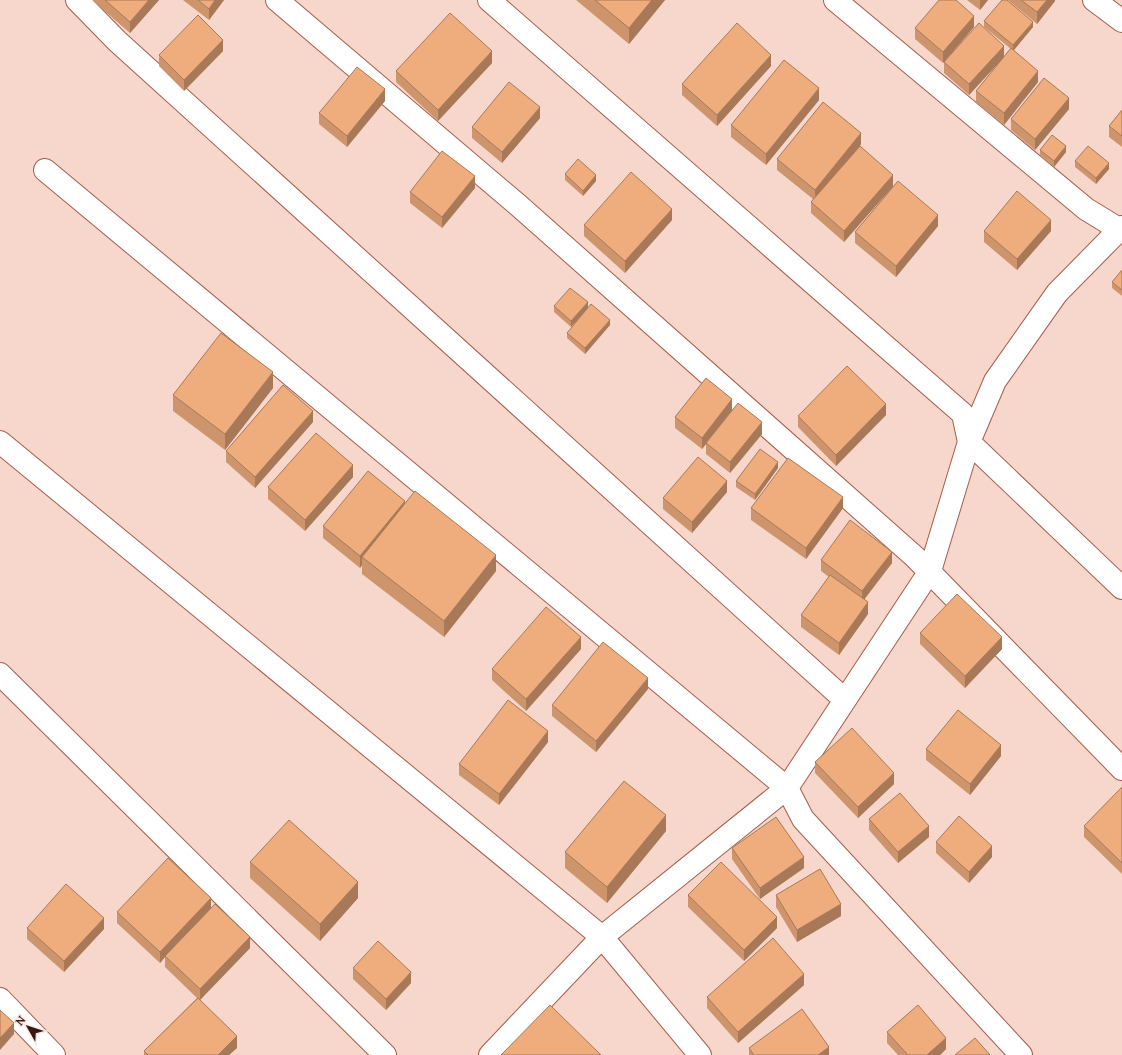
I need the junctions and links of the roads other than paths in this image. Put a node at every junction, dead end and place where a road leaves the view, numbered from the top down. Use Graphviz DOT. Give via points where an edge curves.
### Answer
graph roads {
  1 [pos="77,0"];
  2 [pos="277,0"];
  3 [pos="489,0"];
  4 [pos="835,0"];
  5 [pos="1094,0"];
  6 [pos="1122,21"];
  7 [pos="45,170"];
  8 [pos="1121,229"];
  9 [pos="0,442"];
  10 [pos="969,442"];
  11 [pos="930,572"];
  12 [pos="1122,588"];
  13 [pos="0,674"];
  14 [pos="845,700"];
  15 [pos="1122,769"];
  16 [pos="787,788"];
  17 [pos="602,937"];
  18 [pos="0,999"];
  19 [pos="54,1055"];
  20 [pos="385,1055"];
  21 [pos="490,1055"];
  22 [pos="700,1055"];
  23 [pos="1021,1055"];
  1 -- 14 [label="street" via="117,41"];
  2 -- 11 [label="street" via="518,205"];
  3 -- 10 [label="street" via="963,414"];
  4 -- 8 [label="street" via="1086,209"];
  5 -- 6 [label="street"];
  7 -- 16 [label="street"];
  8 -- 10 [label="street" via="1057,293 995,380"];
  9 -- 17 [label="street"];
  10 -- 11 [label="street"];
  10 -- 12 [label="street"];
  11 -- 14 [label="street"];
  11 -- 15 [label="street"];
  13 -- 20 [label="street"];
  14 -- 16 [label="street"];
  16 -- 17 [label="street"];
  16 -- 23 [label="street" via="804,819"];
  17 -- 21 [label="street"];
  17 -- 22 [label="street"];
  18 -- 19 [label="street"];
}
